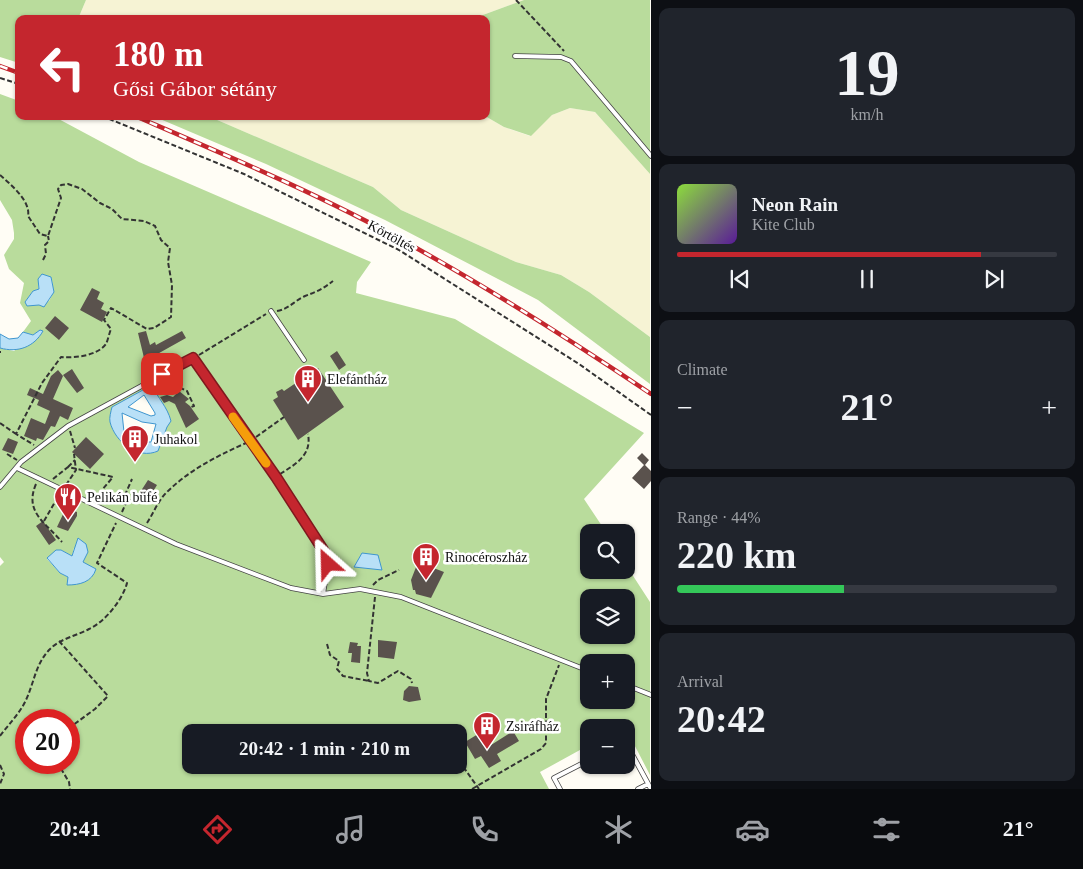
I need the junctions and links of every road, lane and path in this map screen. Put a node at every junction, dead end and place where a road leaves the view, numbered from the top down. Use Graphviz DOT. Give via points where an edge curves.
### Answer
graph roads {
  1 [pos="516,0"];
  2 [pos="515,56"];
  3 [pos="571,62"];
  4 [pos="0,78"];
  5 [pos="15,83"];
  6 [pos="112,120"];
  7 [pos="650,156"];
  8 [pos="0,175"];
  9 [pos="48,236"];
  10 [pos="43,260"];
  11 [pos="333,281"];
  12 [pos="270,311"];
  13 [pos="193,358"];
  14 [pos="304,360"];
  15 [pos="162,374"];
  16 [pos="167,382"];
  17 [pos="168,395"];
  18 [pos="191,407"];
  19 [pos="650,415"];
  20 [pos="284,417"];
  21 [pos="0,423"];
  22 [pos="68,426"];
  23 [pos="16,434"];
  24 [pos="308,434"];
  25 [pos="250,441"];
  26 [pos="38,448"];
  27 [pos="75,448"];
  28 [pos="7,454"];
  29 [pos="74,454"];
  30 [pos="75,460"];
  31 [pos="21,462"];
  32 [pos="68,467"];
  33 [pos="17,468"];
  34 [pos="76,470"];
  35 [pos="276,477"];
  36 [pos="38,479"];
  37 [pos="132,479"];
  38 [pos="47,484"];
  39 [pos="0,487"];
  40 [pos="61,491"];
  41 [pos="137,497"];
  42 [pos="126,503"];
  43 [pos="94,507"];
  44 [pos="118,518"];
  45 [pos="44,521"];
  46 [pos="143,530"];
  47 [pos="62,542"];
  48 [pos="399,570"];
  49 [pos="368,591"];
  50 [pos="375,592"];
  51 [pos="323,594"];
  52 [pos="59,641"];
  53 [pos="327,644"];
  54 [pos="562,660"];
  55 [pos="580,667"];
  56 [pos="370,681"];
  57 [pos="412,683"];
  58 [pos="635,689"];
  59 [pos="650,695"];
  60 [pos="80,720"];
  61 [pos="0,736"];
  62 [pos="635,760"];
  63 [pos="0,765"];
  64 [pos="580,765"];
  65 [pos="467,773"];
  66 [pos="64,774"];
  67 [pos="0,784"];
  68 [pos="648,784"];
  69 [pos="476,786"];
  70 [pos="70,789"];
  71 [pos="472,789"];
  72 [pos="479,789"];
  73 [pos="560,789"];
  74 [pos="638,789"];
  75 [pos="650,789"];
  1 -- 3 [label="path" via="557,41"];
  2 -- 3 [label="lane" via="561,57"];
  3 -- 7 [label="lane"];
  4 -- 5 [label="path"];
  6 -- 19 [label="path, Körtöltés" via="244,174 400,250 579,364"];
  8 -- 9 [label="path" via="21,196 37,232"];
  9 -- 10 [label="path"];
  9 -- 23 [label="path" via="61,198 58,189 68,184 89,193 122,219 144,221 155,226 161,240 170,248 171,317 147,329 111,308 104,320 111,329 106,343 98,351 62,357 57,361"];
  11 -- 12 [label="path" via="287,309"];
  12 -- 13 [label="path"];
  12 -- 14 [label="lane"];
  13 -- 15 [label="lane"];
  13 -- 25 [label="lane"];
  15 -- 16 [label="path"];
  15 -- 22 [label="lane"];
  16 -- 17 [label="path"];
  16 -- 18 [label="path" via="187,391 194,406"];
  20 -- 25 [label="path"];
  21 -- 23 [label="path"];
  22 -- 26 [label="lane"];
  22 -- 27 [label="path"];
  23 -- 26 [label="path"];
  24 -- 35 [label="path" via="310,444 307,453"];
  25 -- 35 [label="lane"];
  25 -- 46 [label="path" via="188,474 165,495"];
  26 -- 31 [label="lane"];
  28 -- 31 [label="path"];
  29 -- 30 [label="path"];
  30 -- 32 [label="path"];
  30 -- 34 [label="path"];
  31 -- 33 [label="lane"];
  32 -- 34 [label="path"];
  32 -- 38 [label="path"];
  33 -- 36 [label="lane"];
  33 -- 39 [label="lane"];
  34 -- 40 [label="path"];
  34 -- 43 [label="path" via="113,477"];
  35 -- 51 [label="lane" via="327,556"];
  36 -- 38 [label="lane"];
  36 -- 45 [label="path" via="31,495 32,506"];
  37 -- 42 [label="path" via="124,495"];
  38 -- 40 [label="lane"];
  40 -- 43 [label="lane"];
  40 -- 45 [label="path"];
  41 -- 42 [label="path"];
  42 -- 44 [label="path"];
  43 -- 44 [label="lane"];
  44 -- 46 [label="lane"];
  44 -- 52 [label="path" via="98,563 128,582 125,591 92,628"];
  45 -- 47 [label="path"];
  46 -- 51 [label="lane" via="291,588"];
  48 -- 49 [label="path" via="378,580"];
  49 -- 50 [label="lane"];
  49 -- 51 [label="lane" via="360,589"];
  50 -- 54 [label="lane" via="401,597"];
  50 -- 56 [label="path" via="367,673"];
  52 -- 60 [label="path" via="108,696"];
  52 -- 61 [label="path" via="39,662 26,700"];
  53 -- 56 [label="path" via="330,655 339,660 337,668 343,676"];
  54 -- 55 [label="lane"];
  54 -- 69 [label="path" via="546,699 546,743"];
  56 -- 57 [label="path" via="378,683 398,671"];
  58 -- 59 [label="lane"];
  62 -- 68 [label="lane"];
  63 -- 67 [label="path" via="4,774"];
  64 -- 73 [label="lane" via="554,778"];
  65 -- 69 [label="path"];
  66 -- 70 [label="path"];
  68 -- 74 [label="lane"];
  68 -- 75 [label="lane"];
  69 -- 71 [label="path"];
  69 -- 72 [label="path"];
}
